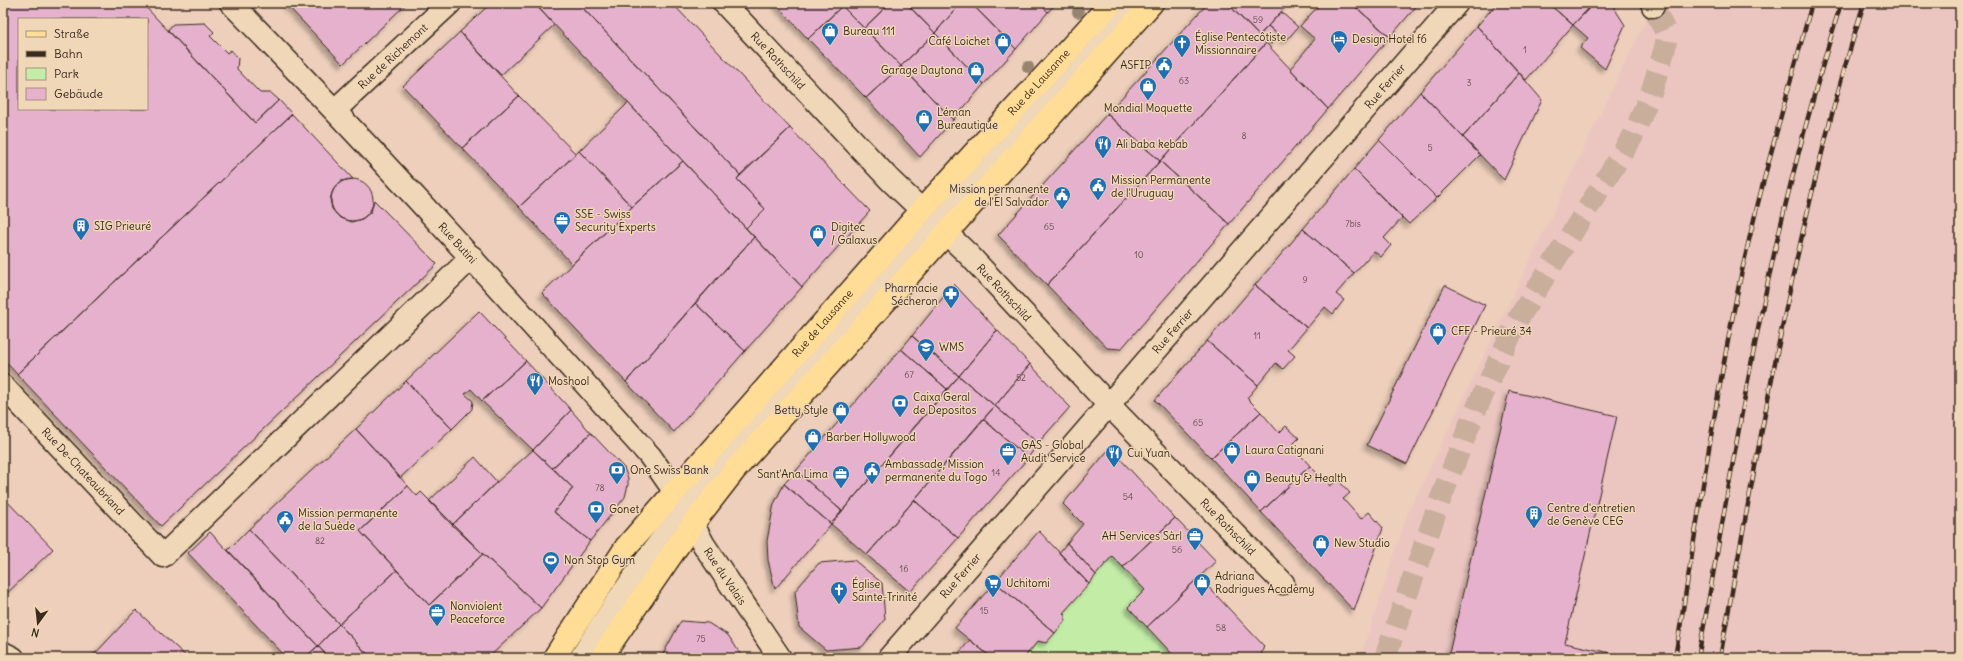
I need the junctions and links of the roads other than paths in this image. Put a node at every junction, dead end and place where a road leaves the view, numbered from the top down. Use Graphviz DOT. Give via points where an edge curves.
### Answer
graph roads {
  1 [pos="231,3"];
  2 [pos="450,3"];
  3 [pos="724,3"];
  4 [pos="1110,3"];
  5 [pos="1133,3"];
  6 [pos="1152,3"];
  7 [pos="1456,3"];
  8 [pos="335,110"];
  9 [pos="934,223"];
  10 [pos="472,257"];
  11 [pos="3,386"];
  12 [pos="1109,405"];
  13 [pos="684,508"];
  14 [pos="1283,583"];
  15 [pos="3,653"];
  16 [pos="13,658"];
  17 [pos="554,658"];
  18 [pos="581,658"];
  19 [pos="601,658"];
  20 [pos="780,658"];
  21 [pos="889,658"];
  1 -- 8 [label="street, Rue Butini"];
  2 -- 8 [label="street, Rue de Richemont"];
  3 -- 9 [label="street, Rue Rothschild" via="890,181"];
  4 -- 9 [label="main road, Rue de Lausanne"];
  5 -- 9 [label="street"];
  6 -- 9 [label="main road"];
  7 -- 12 [label="street, Rue Ferrier"];
  8 -- 10 [label="street, Rue Butini"];
  9 -- 12 [label="street, Rue Rothschild" via="968,254"];
  9 -- 13 [label="main road, Rue de Lausanne"];
  9 -- 13 [label="main road" via="765,436"];
  10 -- 11 [label="street, Rue De-Chateaubriand" via="163,556"];
  10 -- 13 [label="street, Rue Butini" via="650,456"];
  12 -- 14 [label="street, Rue Rothschild"];
  12 -- 21 [label="street, Rue Ferrier"];
  13 -- 17 [label="main road, Rue de Lausanne" via="617,558"];
  13 -- 18 [label="street" via="611,610"];
  13 -- 19 [label="main road"];
  13 -- 20 [label="street, Rue du Valais"];
  15 -- 16 [label="street"];
}
